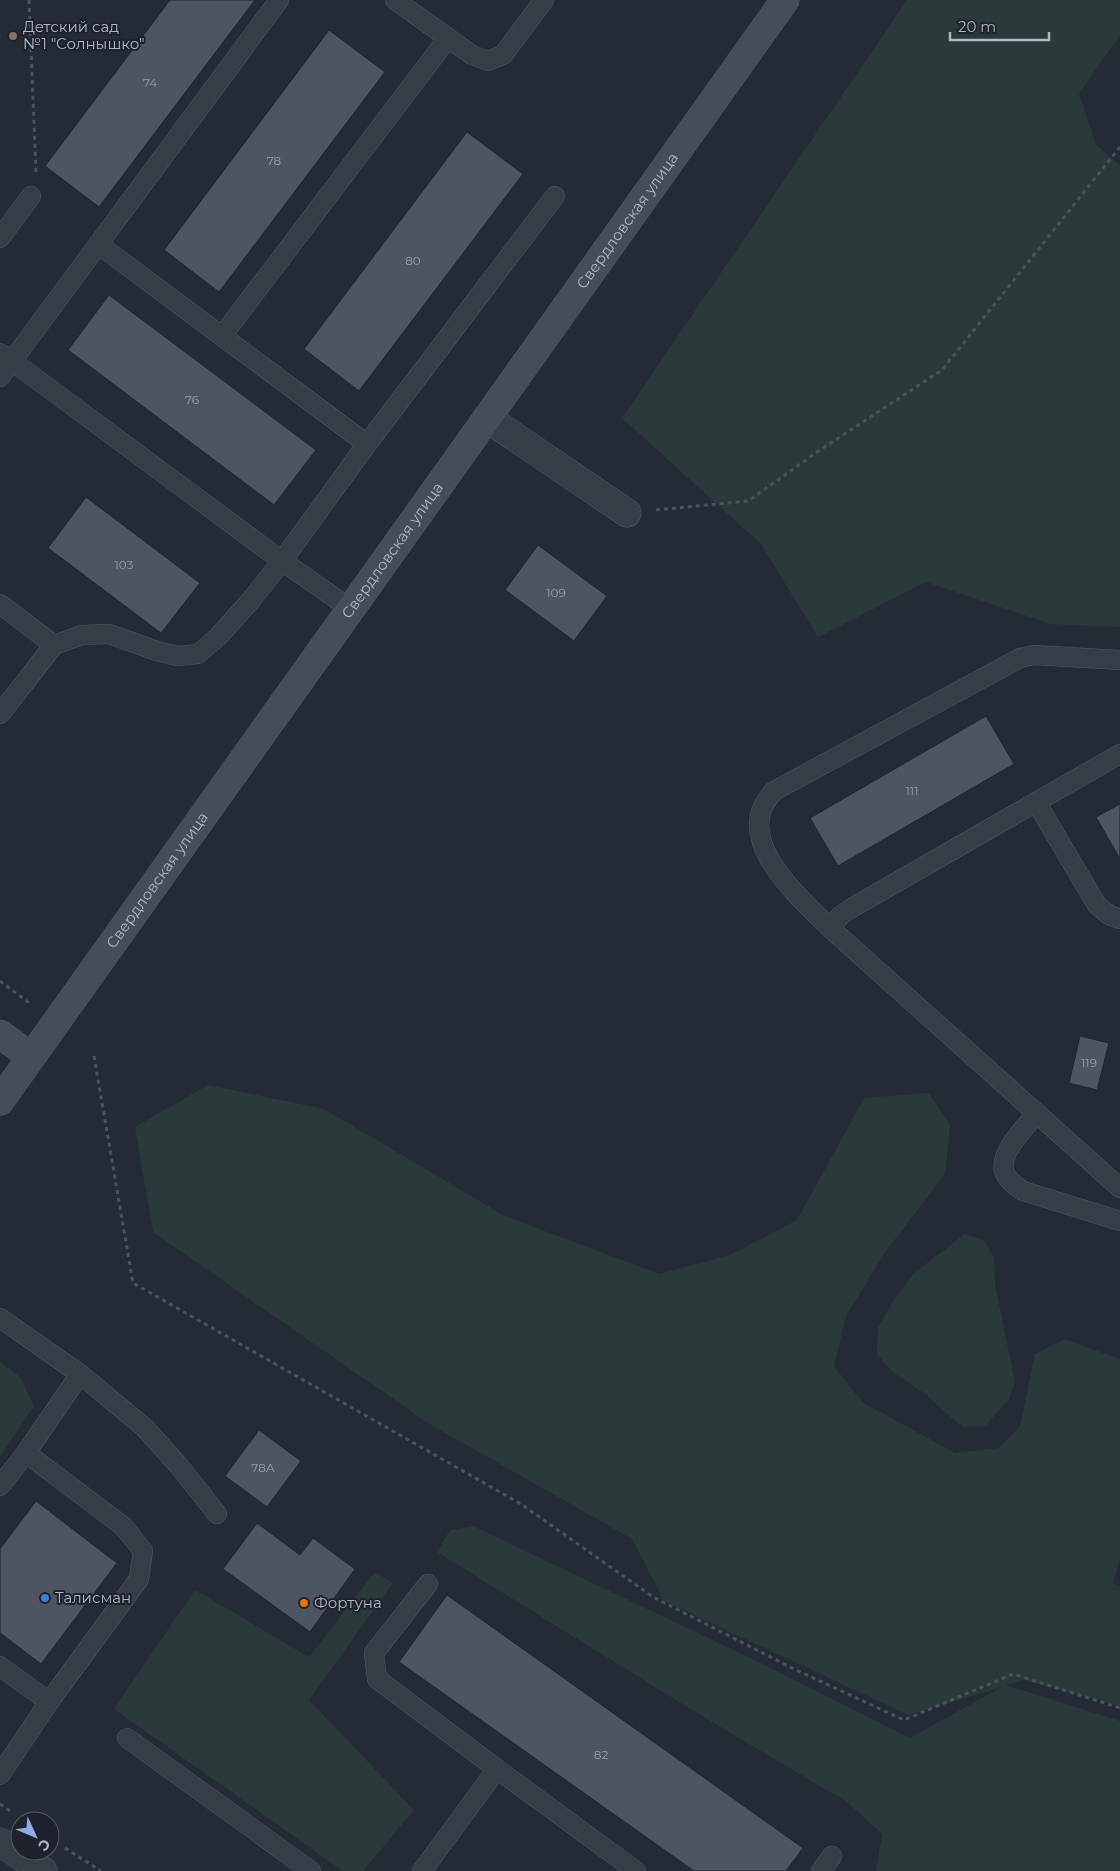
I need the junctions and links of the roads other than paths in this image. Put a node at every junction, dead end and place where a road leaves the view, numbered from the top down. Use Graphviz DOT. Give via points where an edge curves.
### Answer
graph roads {
  1 [pos="279,0"];
  2 [pos="395,0"];
  3 [pos="544,0"];
  4 [pos="785,0"];
  5 [pos="448,38"];
  6 [pos="31,196"];
  7 [pos="555,196"];
  8 [pos="0,238"];
  9 [pos="98,244"];
  10 [pos="222,336"];
  11 [pos="6,357"];
  12 [pos="0,377"];
  13 [pos="488,418"];
  14 [pos="368,444"];
  15 [pos="627,513"];
  16 [pos="282,561"];
  17 [pos="0,604"];
  18 [pos="351,608"];
  19 [pos="54,646"];
  20 [pos="1120,660"];
  21 [pos="0,714"];
  22 [pos="1120,754"];
  23 [pos="1036,802"];
  24 [pos="1120,919"];
  25 [pos="830,928"];
  26 [pos="0,1034"];
  27 [pos="32,1057"];
  28 [pos="0,1101"];
  29 [pos="1037,1113"];
  30 [pos="1120,1188"];
  31 [pos="1120,1221"];
  32 [pos="0,1318"];
  33 [pos="80,1374"];
  34 [pos="26,1453"];
  35 [pos="0,1486"];
  36 [pos="217,1514"];
  37 [pos="428,1584"];
  38 [pos="0,1666"];
  39 [pos="50,1702"];
  40 [pos="127,1738"];
  41 [pos="497,1769"];
  42 [pos="0,1775"];
  43 [pos="0,1842"];
  44 [pos="43,1871"];
  45 [pos="311,1871"];
  46 [pos="422,1871"];
  47 [pos="636,1871"];
  1 -- 9 [label="lane"];
  2 -- 5 [label="lane"];
  3 -- 5 [label="lane" via="503,55 488,62"];
  4 -- 13 [label="main road, Свердловская улица"];
  5 -- 10 [label="lane"];
  6 -- 8 [label="lane"];
  7 -- 14 [label="lane"];
  9 -- 10 [label="lane"];
  9 -- 11 [label="lane"];
  10 -- 14 [label="lane"];
  11 -- 12 [label="lane"];
  11 -- 16 [label="lane"];
  13 -- 15 [label="street"];
  13 -- 18 [label="main road, Свердловская улица"];
  14 -- 16 [label="lane"];
  16 -- 18 [label="lane"];
  16 -- 19 [label="lane" via="218,637 198,654 177,656 157,652 109,634 82,634"];
  17 -- 19 [label="lane"];
  18 -- 27 [label="main road, Свердловская улица"];
  19 -- 21 [label="lane"];
  20 -- 25 [label="lane" via="1034,655 1020,658 774,791 760,814 758,828 764,850 796,894"];
  22 -- 23 [label="lane"];
  23 -- 24 [label="lane" via="1097,905 1109,916"];
  23 -- 25 [label="lane" via="850,909"];
  25 -- 29 [label="lane"];
  26 -- 27 [label="main road"];
  27 -- 28 [label="main road, Свердловская улица"];
  29 -- 30 [label="lane"];
  29 -- 31 [label="lane" via="1009,1148 1005,1158 1004,1170 1012,1182 1023,1191"];
  32 -- 33 [label="lane"];
  33 -- 34 [label="lane"];
  33 -- 36 [label="lane" via="145,1428"];
  34 -- 35 [label="lane"];
  34 -- 39 [label="lane" via="123,1526 143,1551 139,1579"];
  37 -- 41 [label="lane" via="374,1653 377,1679"];
  38 -- 39 [label="lane"];
  39 -- 42 [label="lane"];
  40 -- 45 [label="lane"];
  41 -- 46 [label="lane"];
  41 -- 47 [label="lane"];
  43 -- 44 [label="street"];
}
